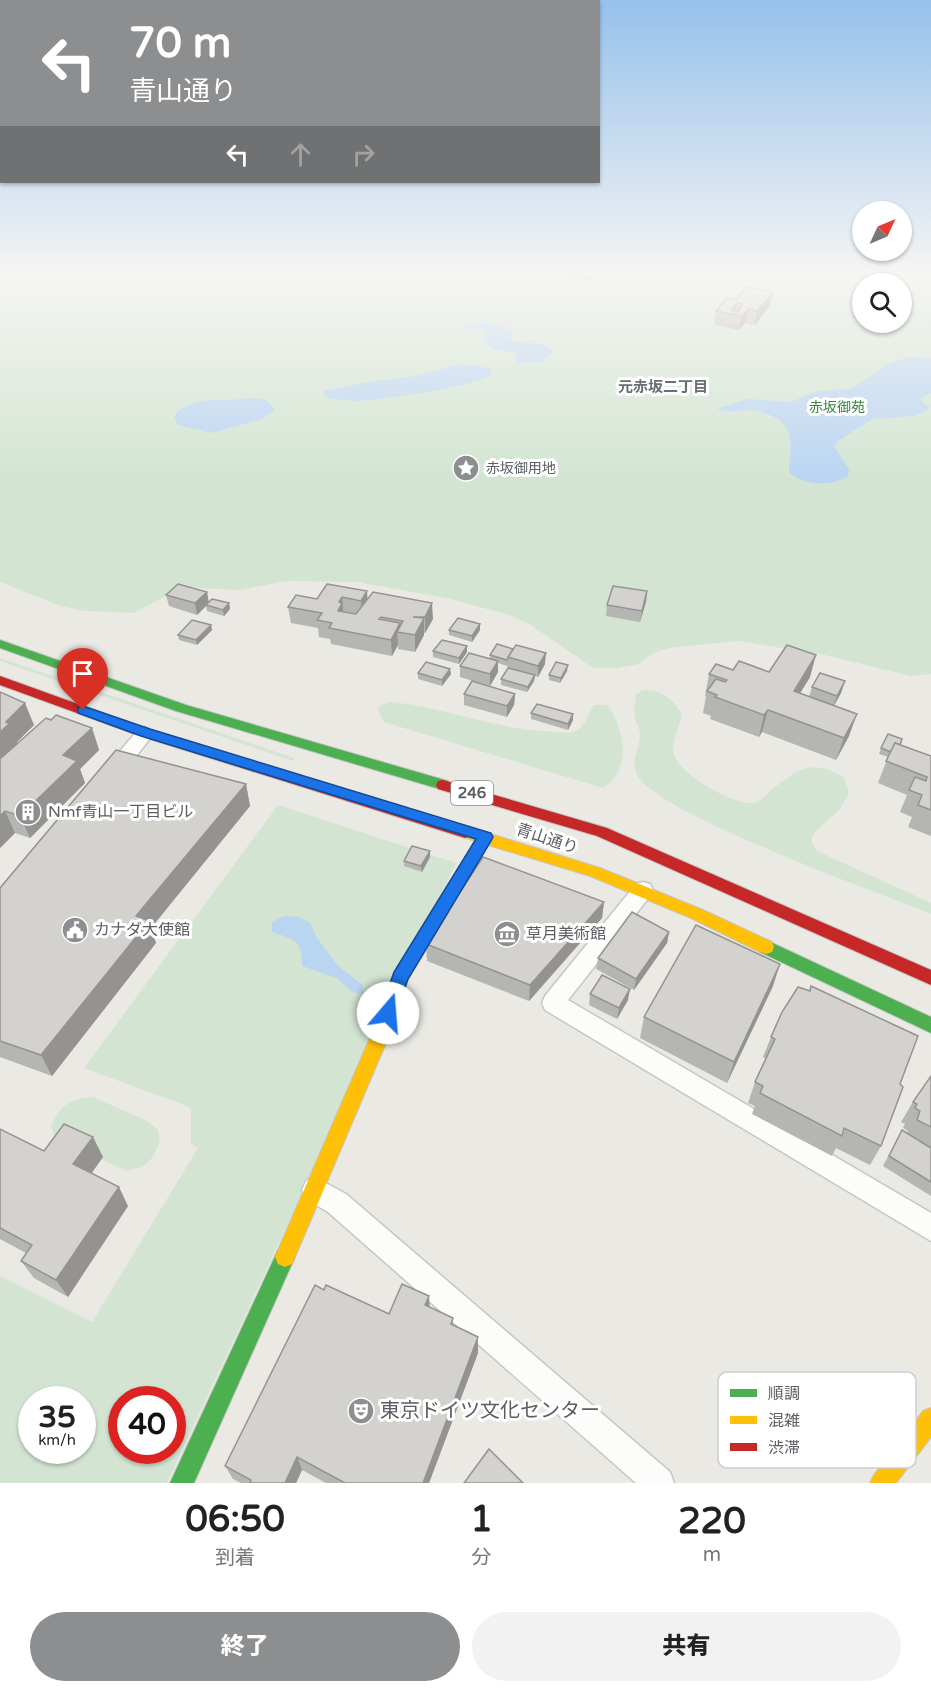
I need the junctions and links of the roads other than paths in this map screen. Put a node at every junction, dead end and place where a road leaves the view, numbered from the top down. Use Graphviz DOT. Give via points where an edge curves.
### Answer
graph roads {
  1 [pos="0,644"];
  2 [pos="0,680"];
  3 [pos="146,733"];
  4 [pos="104,784"];
  5 [pos="485,837"];
  6 [pos="643,890"];
  7 [pos="931,978"];
  8 [pos="931,1025"];
  9 [pos="315,1190"];
  10 [pos="931,1228"];
  11 [pos="897,1468"];
  12 [pos="182,1483"];
  13 [pos="660,1483"];
  14 [pos="882,1483"];
  1 -- 7 [label="main road, 青山通り / 246" via="181,708 602,832"];
  2 -- 3 [label="main road, 青山通り / 246"];
  3 -- 4 [label="street"];
  3 -- 5 [label="main road, 青山通り / 246"];
  5 -- 6 [label="main road, 青山通り / 246"];
  5 -- 9 [label="main road" via="400,977 382,1031"];
  6 -- 8 [label="main road, 青山通り / 246"];
  6 -- 10 [label="street" via="553,1003"];
  9 -- 12 [label="main road"];
  9 -- 13 [label="street" via="338,1203"];
  11 -- 14 [label="main road"];
}
